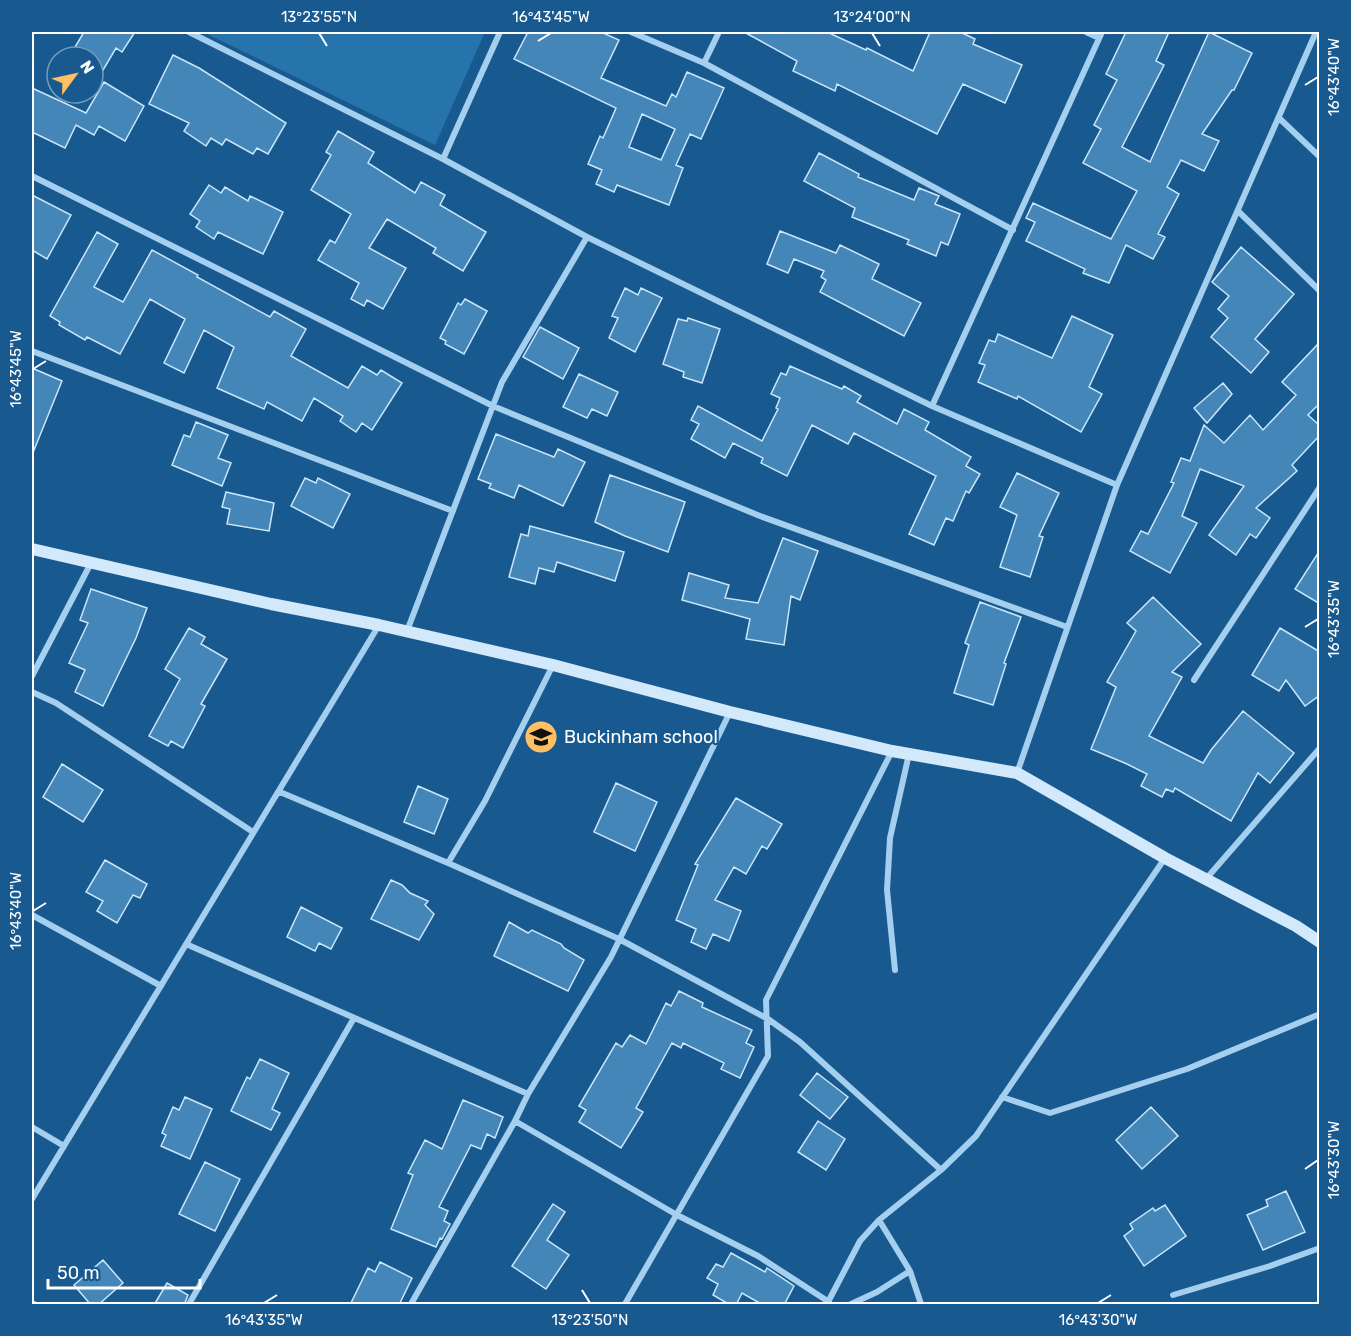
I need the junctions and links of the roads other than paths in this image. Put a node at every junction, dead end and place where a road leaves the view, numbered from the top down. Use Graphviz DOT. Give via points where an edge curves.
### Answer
graph roads {
  1 [pos="189,32"];
  2 [pos="500,32"];
  3 [pos="631,32"];
  4 [pos="718,32"];
  5 [pos="1086,32"];
  6 [pos="1317,32"];
  7 [pos="1101,35"];
  8 [pos="704,63"];
  9 [pos="1279,118"];
  10 [pos="1320,157"];
  11 [pos="443,159"];
  12 [pos="32,176"];
  13 [pos="1238,212"];
  14 [pos="1013,230"];
  15 [pos="587,237"];
  16 [pos="1320,291"];
  17 [pos="32,351"];
  18 [pos="493,406"];
  19 [pos="932,406"];
  20 [pos="1117,485"];
  21 [pos="1320,487"];
  22 [pos="453,512"];
  23 [pos="32,549"];
  24 [pos="91,563"];
  25 [pos="379,625"];
  26 [pos="1067,627"];
  27 [pos="407,631"];
  28 [pos="553,665"];
  29 [pos="32,676"];
  30 [pos="1194,680"];
  31 [pos="32,692"];
  32 [pos="730,712"];
  33 [pos="1320,748"];
  34 [pos="892,751"];
  35 [pos="909,754"];
  36 [pos="1017,773"];
  37 [pos="280,792"];
  38 [pos="253,832"];
  39 [pos="1165,858"];
  40 [pos="448,863"];
  41 [pos="1206,879"];
  42 [pos="32,915"];
  43 [pos="619,939"];
  44 [pos="1320,942"];
  45 [pos="186,944"];
  46 [pos="895,970"];
  47 [pos="161,986"];
  48 [pos="1320,1014"];
  49 [pos="354,1018"];
  50 [pos="768,1019"];
  51 [pos="528,1094"];
  52 [pos="1002,1096"];
  53 [pos="515,1121"];
  54 [pos="32,1127"];
  55 [pos="64,1146"];
  56 [pos="941,1170"];
  57 [pos="32,1199"];
  58 [pos="677,1215"];
  59 [pos="879,1220"];
  60 [pos="1320,1248"];
  61 [pos="910,1270"];
  62 [pos="1173,1295"];
  63 [pos="828,1303"];
  64 [pos="189,1305"];
  65 [pos="411,1305"];
  66 [pos="625,1305"];
  67 [pos="851,1305"];
  68 [pos="921,1305"];
  1 -- 11 [label="street"];
  2 -- 11 [label="street"];
  3 -- 8 [label="street"];
  4 -- 8 [label="street"];
  5 -- 7 [label="street"];
  6 -- 9 [label="street"];
  7 -- 14 [label="street"];
  8 -- 14 [label="street"];
  9 -- 10 [label="street"];
  9 -- 13 [label="street"];
  11 -- 15 [label="street"];
  12 -- 18 [label="street"];
  13 -- 16 [label="street"];
  13 -- 20 [label="street"];
  14 -- 19 [label="street"];
  15 -- 18 [label="street" via="502,382"];
  15 -- 19 [label="street"];
  17 -- 22 [label="street"];
  18 -- 22 [label="street"];
  18 -- 26 [label="street" via="760,516"];
  19 -- 20 [label="street"];
  20 -- 26 [label="street"];
  21 -- 30 [label="street"];
  22 -- 27 [label="street"];
  23 -- 24 [label="street"];
  24 -- 25 [label="street"];
  24 -- 29 [label="street"];
  25 -- 27 [label="street"];
  25 -- 37 [label="street"];
  26 -- 36 [label="street"];
  27 -- 28 [label="street"];
  28 -- 32 [label="street"];
  28 -- 40 [label="street" via="485,801"];
  31 -- 38 [label="street" via="56,703"];
  32 -- 34 [label="street"];
  32 -- 43 [label="street"];
  33 -- 41 [label="street"];
  34 -- 35 [label="street"];
  34 -- 50 [label="street" via="766,1000"];
  35 -- 36 [label="street"];
  35 -- 46 [label="street" via="890,838 887,890"];
  36 -- 39 [label="street"];
  37 -- 38 [label="street"];
  37 -- 40 [label="street"];
  38 -- 45 [label="street"];
  39 -- 41 [label="street"];
  39 -- 52 [label="street"];
  40 -- 43 [label="street"];
  41 -- 44 [label="street"];
  42 -- 47 [label="street"];
  43 -- 50 [label="street"];
  43 -- 51 [label="street"];
  45 -- 47 [label="street"];
  45 -- 49 [label="street"];
  47 -- 55 [label="street"];
  48 -- 52 [label="street" via="1187,1069 1050,1113"];
  49 -- 51 [label="street"];
  49 -- 64 [label="street"];
  50 -- 56 [label="street" via="800,1042"];
  50 -- 58 [label="street" via="768,1056"];
  51 -- 53 [label="street"];
  52 -- 56 [label="street" via="976,1136"];
  53 -- 58 [label="street"];
  53 -- 65 [label="street"];
  54 -- 55 [label="street"];
  55 -- 57 [label="street"];
  56 -- 59 [label="street"];
  58 -- 63 [label="street" via="758,1256"];
  58 -- 66 [label="street"];
  59 -- 61 [label="street"];
  59 -- 63 [label="street" via="860,1241"];
  60 -- 62 [label="street"];
  61 -- 67 [label="street"];
  61 -- 68 [label="street"];
}
